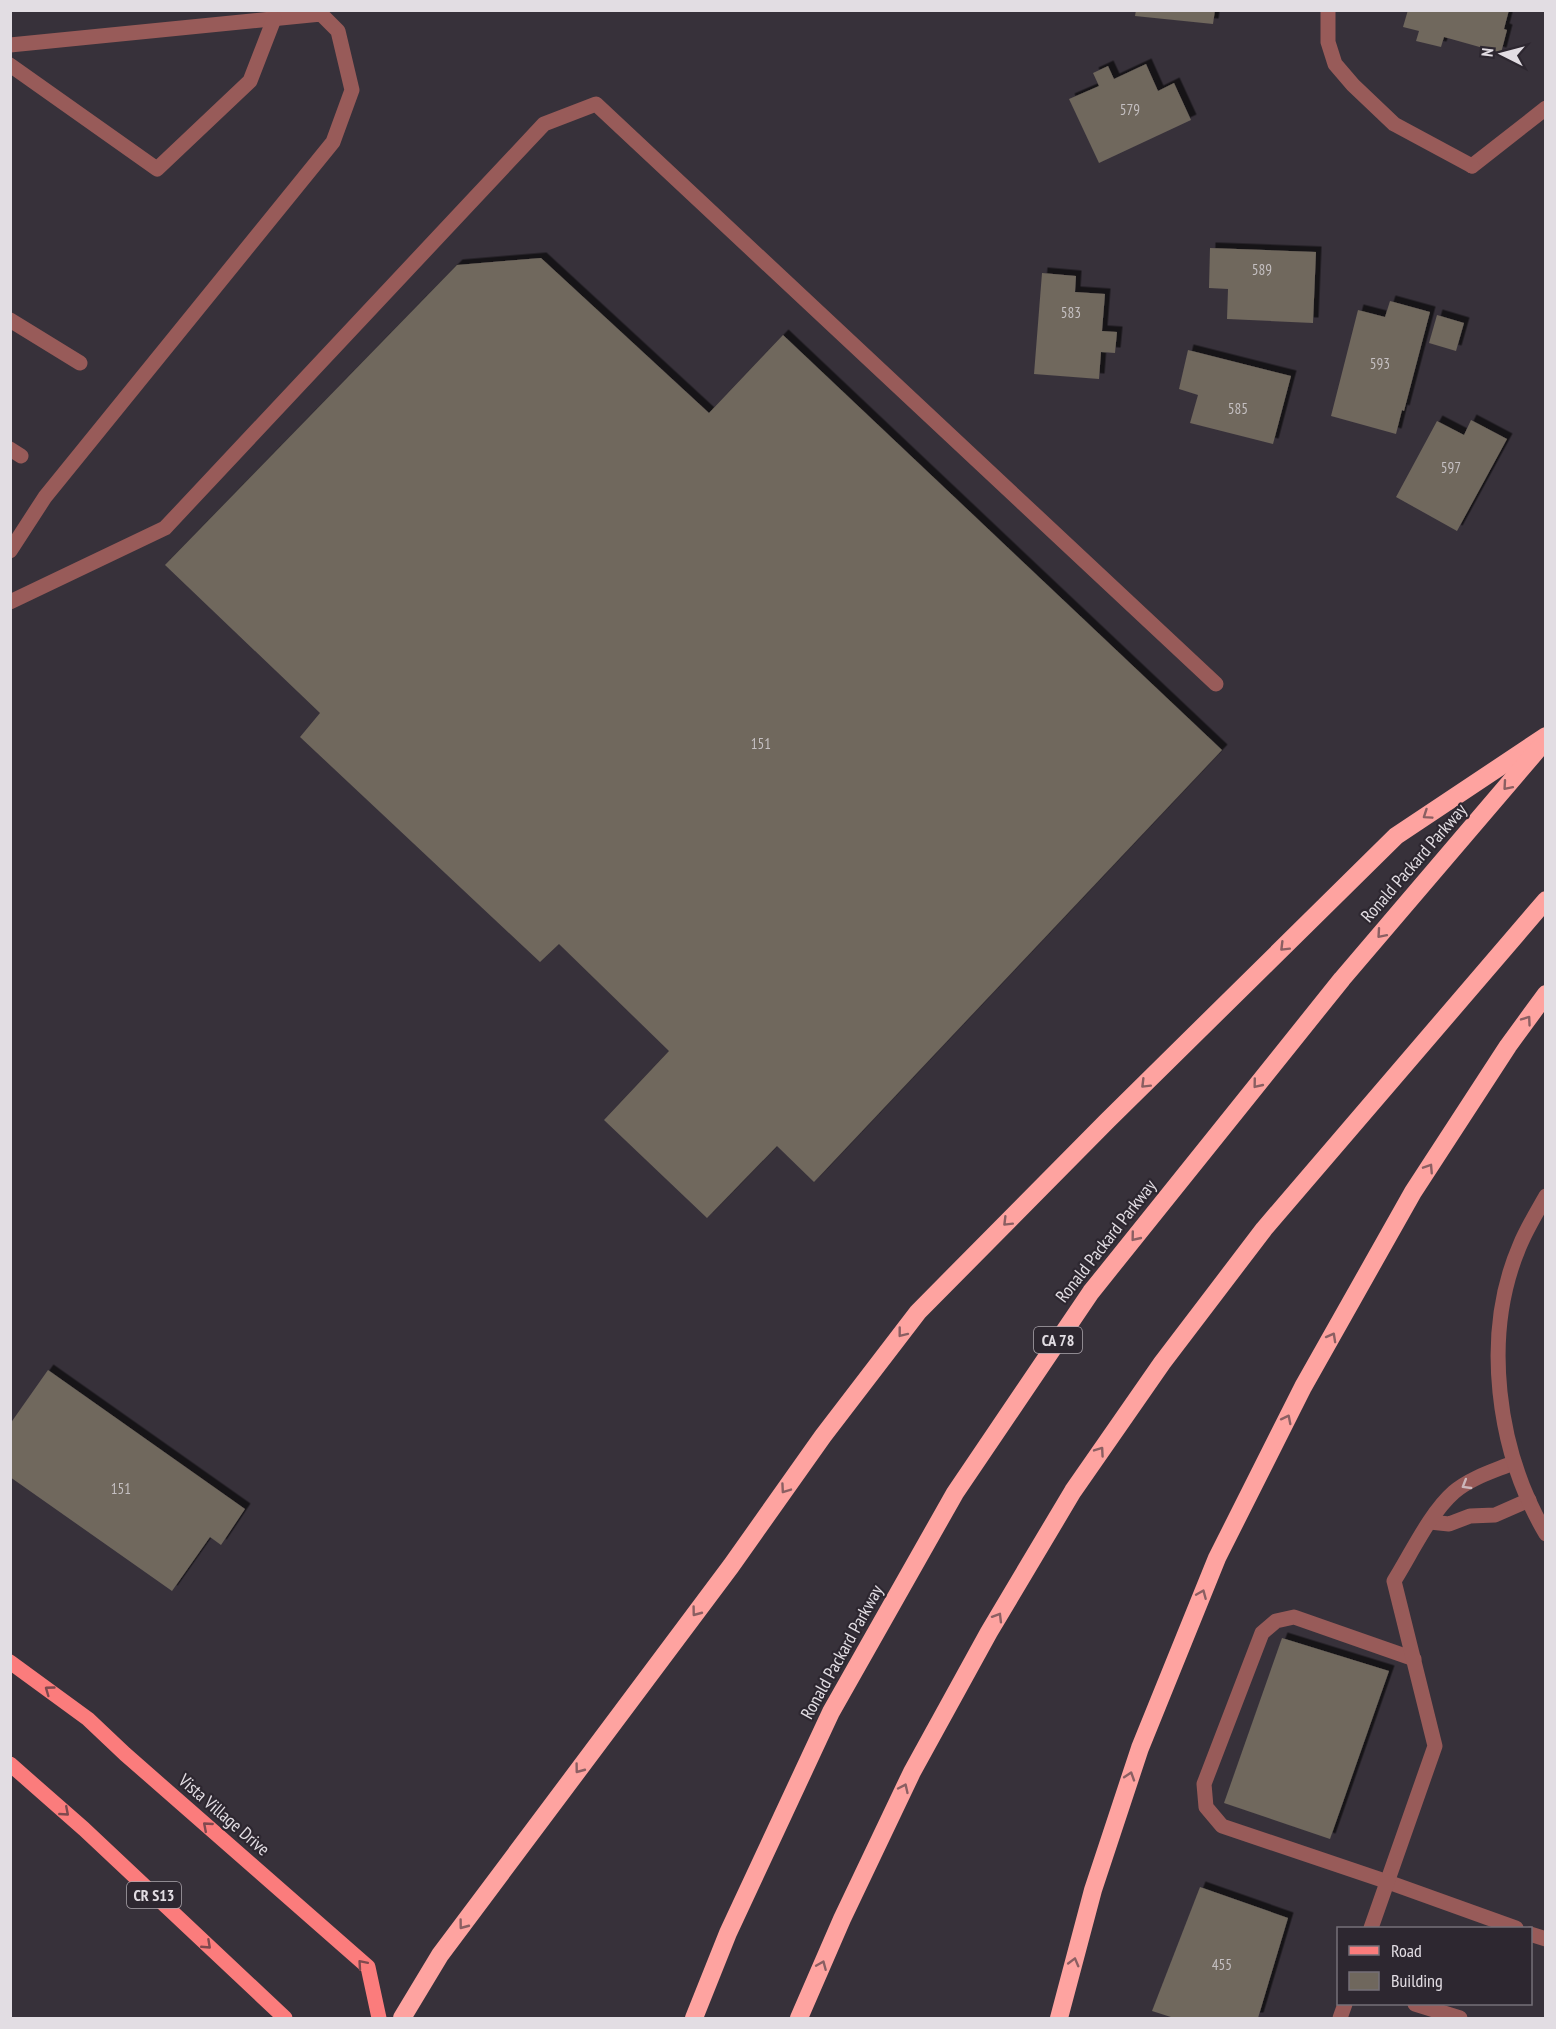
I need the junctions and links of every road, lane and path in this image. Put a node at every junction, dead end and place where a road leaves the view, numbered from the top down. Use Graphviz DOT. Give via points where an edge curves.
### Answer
graph roads {
  1 [pos="1328,10"];
  2 [pos="274,19"];
  3 [pos="10,45"];
  4 [pos="10,65"];
  5 [pos="1545,108"];
  6 [pos="10,320"];
  7 [pos="80,363"];
  8 [pos="12,543"];
  9 [pos="10,602"];
  10 [pos="1216,684"];
  11 [pos="1545,736"];
  12 [pos="1545,741"];
  13 [pos="1545,900"];
  14 [pos="1545,994"];
  15 [pos="1545,1196"];
  16 [pos="1513,1462"];
  17 [pos="1529,1500"];
  18 [pos="1430,1521"];
  19 [pos="1545,1534"];
  20 [pos="1414,1659"];
  21 [pos="10,1662"];
  22 [pos="10,1764"];
  23 [pos="1388,1882"];
  24 [pos="1372,1927"];
  25 [pos="1511,1927"];
  26 [pos="1346,2005"];
  27 [pos="1418,2005"];
  28 [pos="285,2019"];
  29 [pos="380,2019"];
  30 [pos="402,2019"];
  31 [pos="694,2019"];
  32 [pos="799,2019"];
  33 [pos="1059,2019"];
  34 [pos="1340,2019"];
  35 [pos="1460,2019"];
  1 -- 5 [label="street" via="1328,42 1335,64 1353,86 1394,124 1472,166"];
  2 -- 3 [label="street"];
  2 -- 4 [label="street" via="250,81 157,169"];
  2 -- 8 [label="street" via="321,14 338,31 352,90 333,142"];
  6 -- 7 [label="street"];
  9 -- 10 [label="street" via="165,528 544,124 596,104"];
  11 -- 30 [label="highway, one-way" via="1396,836 918,1312 440,1955"];
  12 -- 31 [label="highway, Ronald Packard Parkway / CA 78, one-way" via="1342,979 1091,1292 955,1492 831,1712 728,1933"];
  32 -- 13 [label="highway, one-way" via="912,1772 1073,1491 1162,1363 1264,1228"];
  33 -- 14 [label="highway, one-way" via="1093,1890 1140,1748 1217,1558 1303,1388 1413,1192"];
  15 -- 16 [label="street" via="1520,1245 1500,1320 1498,1385"];
  16 -- 17 [label="street"];
  16 -- 18 [label="street, one-way" via="1454,1492"];
  17 -- 18 [label="street" via="1495,1515 1470,1516 1449,1524"];
  17 -- 19 [label="street"];
  18 -- 20 [label="street" via="1394,1581"];
  20 -- 23 [label="street" via="1435,1746"];
  20 -- 23 [label="street" via="1294,1617 1276,1621 1262,1634 1204,1784 1206,1807 1222,1826"];
  29 -- 21 [label="main road, Vista Village Drive, one-way" via="368,1967 88,1719"];
  22 -- 28 [label="main road, CR S13, one-way"];
  23 -- 24 [label="street"];
  23 -- 25 [label="street"];
  26 -- 34 [label="street"];
  27 -- 35 [label="street"];
}
